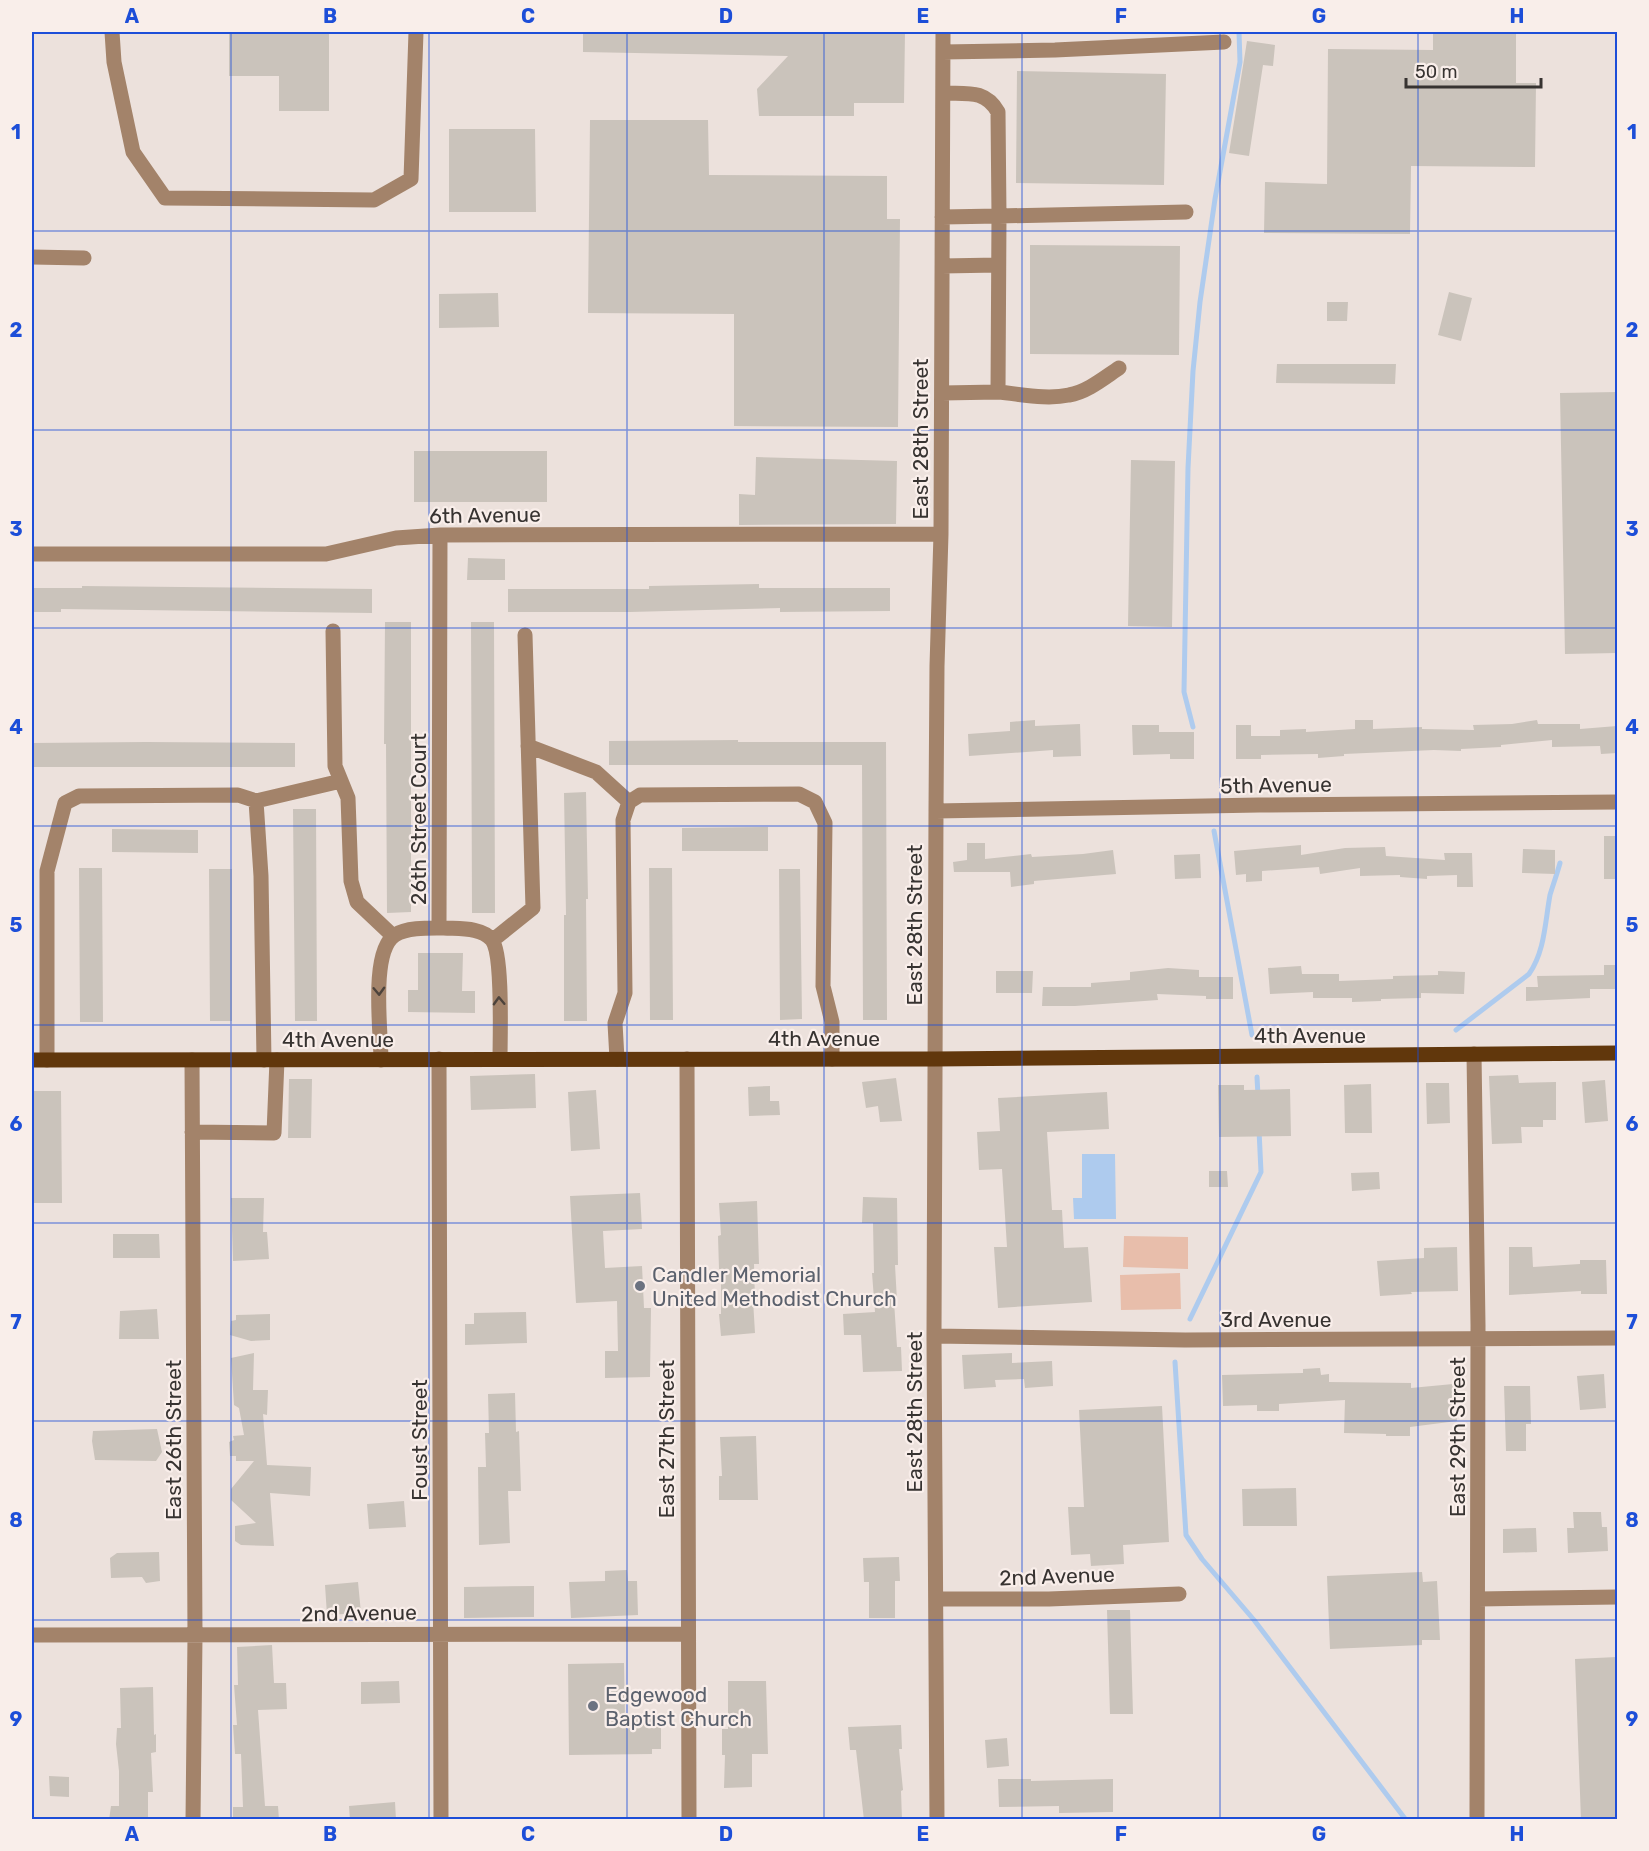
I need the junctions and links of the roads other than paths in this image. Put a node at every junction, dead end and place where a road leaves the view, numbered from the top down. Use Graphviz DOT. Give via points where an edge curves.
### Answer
graph roads {
  1 [pos="112,32"];
  2 [pos="416,32"];
  3 [pos="944,32"];
  4 [pos="1224,42"];
  5 [pos="943,52"];
  6 [pos="943,93"];
  7 [pos="1186,212"];
  8 [pos="999,216"];
  9 [pos="942,217"];
  10 [pos="32,257"];
  11 [pos="84,258"];
  12 [pos="998,265"];
  13 [pos="942,266"];
  14 [pos="1119,368"];
  15 [pos="998,392"];
  16 [pos="942,393"];
  17 [pos="940,534"];
  18 [pos="440,535"];
  19 [pos="32,554"];
  20 [pos="333,631"];
  21 [pos="525,635"];
  22 [pos="528,746"];
  23 [pos="341,781"];
  24 [pos="256,801"];
  25 [pos="629,802"];
  26 [pos="1617,802"];
  27 [pos="936,811"];
  28 [pos="439,928"];
  29 [pos="393,936"];
  30 [pos="493,940"];
  31 [pos="1617,1053"];
  32 [pos="1474,1054"];
  33 [pos="439,1059"];
  34 [pos="500,1059"];
  35 [pos="617,1059"];
  36 [pos="687,1059"];
  37 [pos="832,1059"];
  38 [pos="935,1059"];
  39 [pos="39,1060"];
  40 [pos="192,1060"];
  41 [pos="270,1060"];
  42 [pos="381,1060"];
  43 [pos="192,1132"];
  44 [pos="934,1336"];
  45 [pos="1478,1338"];
  46 [pos="1617,1338"];
  47 [pos="1179,1594"];
  48 [pos="1617,1597"];
  49 [pos="936,1599"];
  50 [pos="1478,1599"];
  51 [pos="441,1634"];
  52 [pos="687,1634"];
  53 [pos="32,1635"];
  54 [pos="195,1636"];
  55 [pos="193,1820"];
  56 [pos="441,1820"];
  57 [pos="689,1820"];
  58 [pos="937,1820"];
  59 [pos="1477,1820"];
  1 -- 2 [label="street" via="114,62 134,152 165,198 374,200 411,179"];
  3 -- 5 [label="street, East 28th Street"];
  4 -- 5 [label="street"];
  5 -- 6 [label="street, East 28th Street"];
  6 -- 8 [label="street" via="984,97 998,112"];
  6 -- 9 [label="street, East 28th Street"];
  7 -- 8 [label="street"];
  8 -- 9 [label="street"];
  8 -- 12 [label="street"];
  9 -- 13 [label="street, East 28th Street"];
  10 -- 11 [label="street"];
  12 -- 13 [label="street"];
  12 -- 15 [label="street"];
  13 -- 16 [label="street, East 28th Street"];
  14 -- 15 [label="street" via="1071,395"];
  15 -- 16 [label="street"];
  16 -- 17 [label="street, East 28th Street"];
  17 -- 18 [label="street, 6th Avenue"];
  17 -- 27 [label="street, East 28th Street"];
  18 -- 19 [label="street, 6th Avenue" via="396,538 326,554"];
  18 -- 28 [label="street, 26th Street Court"];
  20 -- 23 [label="street" via="335,766"];
  21 -- 22 [label="street"];
  22 -- 25 [label="street" via="596,772"];
  22 -- 30 [label="street" via="533,908"];
  23 -- 24 [label="street"];
  23 -- 29 [label="street" via="348,798 351,881 357,902"];
  24 -- 39 [label="street" via="238,795 79,795 65,802 47,871"];
  24 -- 41 [label="street"];
  25 -- 35 [label="street" via="623,819 625,993 615,1023"];
  25 -- 37 [label="street" via="640,795 799,794 815,802 825,823 823,986 831,1022"];
  26 -- 27 [label="street, 5th Avenue"];
  27 -- 38 [label="street, East 28th Street"];
  28 -- 29 [label="street, 26th Street Court" via="406,930"];
  28 -- 30 [label="street" via="480,932"];
  29 -- 42 [label="street, one-way" via="379,968"];
  34 -- 30 [label="street, one-way" via="498,958"];
  31 -- 32 [label="main road, 4th Avenue"];
  32 -- 38 [label="main road, 4th Avenue"];
  32 -- 45 [label="street, East 29th Street"];
  33 -- 34 [label="main road, 4th Avenue"];
  33 -- 42 [label="main road, 4th Avenue"];
  33 -- 51 [label="street, Foust Street"];
  34 -- 35 [label="main road, 4th Avenue"];
  35 -- 36 [label="main road, 4th Avenue"];
  36 -- 37 [label="main road, 4th Avenue"];
  36 -- 52 [label="street, East 27th Street"];
  37 -- 38 [label="main road, 4th Avenue"];
  38 -- 44 [label="street, East 28th Street"];
  39 -- 40 [label="main road, 4th Avenue"];
  40 -- 41 [label="main road, 4th Avenue"];
  40 -- 43 [label="street, East 26th Street"];
  41 -- 42 [label="main road, 4th Avenue"];
  41 -- 43 [label="street" via="274,1133"];
  43 -- 54 [label="street, East 26th Street"];
  44 -- 45 [label="street, 3rd Avenue" via="1185,1340"];
  44 -- 49 [label="street, East 28th Street"];
  45 -- 46 [label="street, 3rd Avenue"];
  45 -- 50 [label="street, East 29th Street"];
  47 -- 49 [label="street, 2nd Avenue"];
  48 -- 50 [label="street"];
  49 -- 58 [label="street, East 28th Street"];
  50 -- 59 [label="street, East 29th Street"];
  51 -- 52 [label="street, 2nd Avenue"];
  51 -- 54 [label="street, 2nd Avenue"];
  51 -- 56 [label="street, Foust Street"];
  52 -- 57 [label="street, East 27th Street"];
  53 -- 54 [label="street, 2nd Avenue"];
  54 -- 55 [label="street, East 26th Street"];
}
